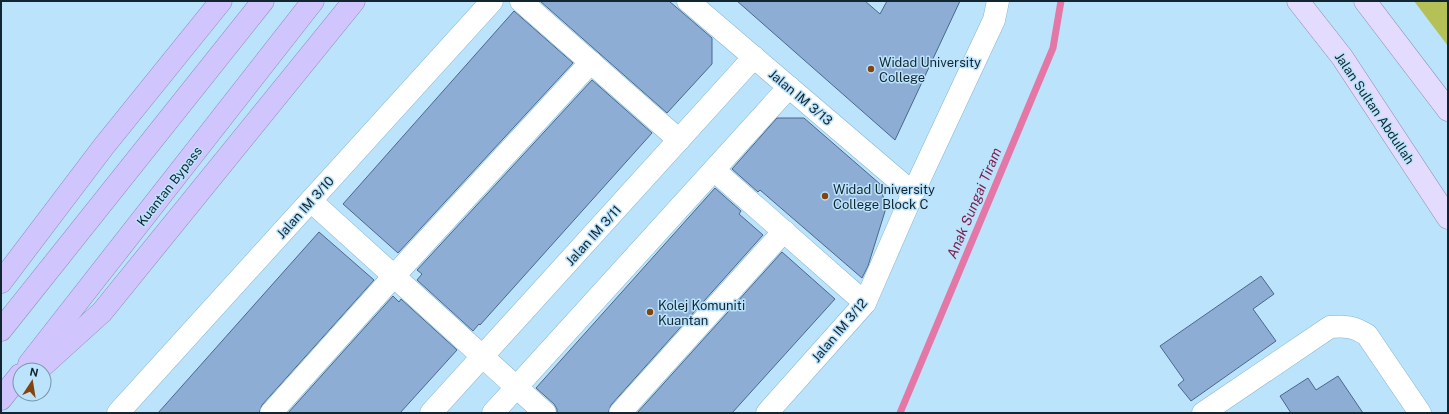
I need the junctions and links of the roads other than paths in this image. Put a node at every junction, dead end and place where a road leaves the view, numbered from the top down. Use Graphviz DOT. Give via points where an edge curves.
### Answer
graph roads {
  1 [pos="221,1"];
  2 [pos="263,1"];
  3 [pos="313,1"];
  4 [pos="354,1"];
  5 [pos="492,1"];
  6 [pos="521,1"];
  7 [pos="688,1"];
  8 [pos="998,1"];
  9 [pos="1298,1"];
  10 [pos="1365,1"];
  11 [pos="754,57"];
  12 [pos="591,62"];
  13 [pos="789,87"];
  14 [pos="1448,110"];
  15 [pos="679,140"];
  16 [pos="714,170"];
  17 [pos="914,193"];
  18 [pos="311,201"];
  19 [pos="1448,218"];
  20 [pos="784,231"];
  21 [pos="394,276"];
  22 [pos="1,282"];
  23 [pos="865,303"];
  24 [pos="1,330"];
  25 [pos="482,356"];
  26 [pos="30,362"];
  27 [pos="47,362"];
  28 [pos="12,385"];
  29 [pos="517,387"];
  30 [pos="12,393"];
  31 [pos="1,399"];
  32 [pos="1,403"];
  33 [pos="118,413"];
  34 [pos="272,413"];
  35 [pos="431,413"];
  36 [pos="493,413"];
  37 [pos="545,413"];
  38 [pos="620,413"];
  39 [pos="767,413"];
  40 [pos="1203,413"];
  41 [pos="1420,413"];
  1 -- 22 [label="highway" via="104,146"];
  2 -- 24 [label="highway"];
  3 -- 26 [label="highway, Kuantan Bypass"];
  4 -- 27 [label="highway" via="102,312"];
  5 -- 18 [label="street, Jalan IM 3/10"];
  6 -- 12 [label="street"];
  7 -- 11 [label="street, Jalan IM 3/13"];
  8 -- 17 [label="street, Jalan IM 3/12" via="994,20"];
  9 -- 19 [label="main road, Jalan Sultan Abdullah" via="1342,57"];
  10 -- 14 [label="main road"];
  11 -- 13 [label="street, Jalan IM 3/13"];
  11 -- 15 [label="street, Jalan IM 3/11"];
  12 -- 15 [label="street"];
  12 -- 21 [label="street"];
  13 -- 16 [label="street"];
  13 -- 17 [label="street, Jalan IM 3/13"];
  15 -- 25 [label="street, Jalan IM 3/11"];
  16 -- 20 [label="street"];
  16 -- 29 [label="street"];
  17 -- 23 [label="street, Jalan IM 3/12"];
  18 -- 21 [label="street"];
  18 -- 33 [label="street, Jalan IM 3/10"];
  20 -- 23 [label="street"];
  20 -- 38 [label="street"];
  21 -- 25 [label="street"];
  21 -- 34 [label="street"];
  23 -- 39 [label="street, Jalan IM 3/12"];
  25 -- 29 [label="street"];
  25 -- 35 [label="street, Jalan IM 3/11"];
  28 -- 31 [label="highway"];
  29 -- 36 [label="street"];
  29 -- 37 [label="street"];
  30 -- 32 [label="highway"];
  40 -- 41 [label="street" via="1330,327 1344,326 1356,328 1367,335"];
}
